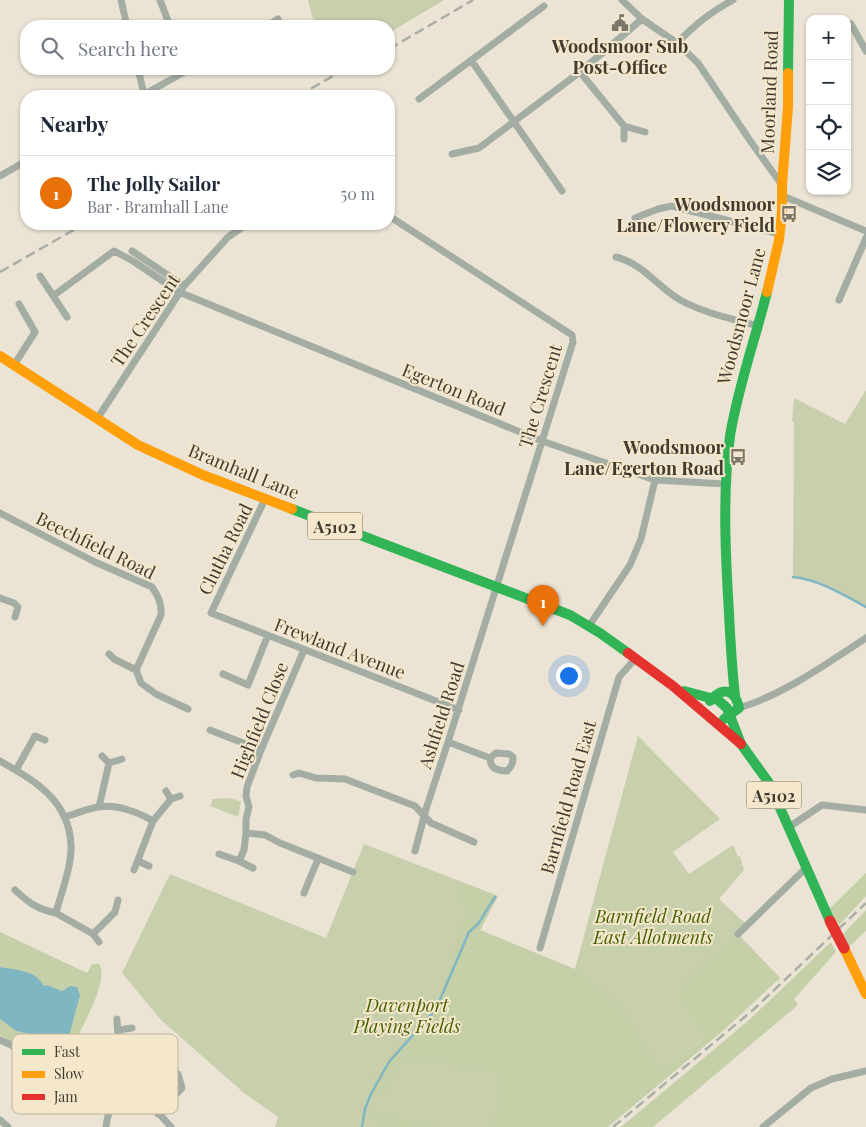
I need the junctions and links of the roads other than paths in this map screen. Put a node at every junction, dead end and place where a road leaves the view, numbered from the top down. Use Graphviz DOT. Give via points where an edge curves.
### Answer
graph roads {
  1 [pos="121,0"];
  2 [pos="160,0"];
  3 [pos="622,0"];
  4 [pos="733,0"];
  5 [pos="789,0"];
  6 [pos="544,6"];
  7 [pos="642,19"];
  8 [pos="126,20"];
  9 [pos="168,20"];
  10 [pos="851,24"];
  11 [pos="677,43"];
  12 [pos="866,51"];
  13 [pos="471,60"];
  14 [pos="580,72"];
  15 [pos="139,75"];
  16 [pos="179,75"];
  17 [pos="141,90"];
  18 [pos="151,90"];
  19 [pos="419,99"];
  20 [pos="513,122"];
  21 [pos="624,126"];
  22 [pos="645,132"];
  23 [pos="624,139"];
  24 [pos="452,154"];
  25 [pos="20,164"];
  26 [pos="0,176"];
  27 [pos="783,190"];
  28 [pos="562,191"];
  29 [pos="636,218"];
  30 [pos="395,220"];
  31 [pos="238,230"];
  32 [pos="866,231"];
  33 [pos="780,234"];
  34 [pos="866,238"];
  35 [pos="132,251"];
  36 [pos="616,257"];
  37 [pos="40,276"];
  38 [pos="184,286"];
  39 [pos="179,292"];
  40 [pos="53,296"];
  41 [pos="839,300"];
  42 [pos="19,304"];
  43 [pos="67,317"];
  44 [pos="758,326"];
  45 [pos="0,356"];
  46 [pos="14,365"];
  47 [pos="98,419"];
  48 [pos="542,441"];
  49 [pos="655,480"];
  50 [pos="724,484"];
  51 [pos="265,499"];
  52 [pos="1,517"];
  53 [pos="496,588"];
  54 [pos="0,598"];
  55 [pos="211,613"];
  56 [pos="15,617"];
  57 [pos="589,626"];
  58 [pos="268,635"];
  59 [pos="866,638"];
  60 [pos="304,650"];
  61 [pos="109,654"];
  62 [pos="635,659"];
  63 [pos="136,670"];
  64 [pos="732,673"];
  65 [pos="223,674"];
  66 [pos="673,686"];
  67 [pos="721,692"];
  68 [pos="736,695"];
  69 [pos="711,699"];
  70 [pos="188,709"];
  71 [pos="459,710"];
  72 [pos="734,711"];
  73 [pos="708,715"];
  74 [pos="717,724"];
  75 [pos="210,730"];
  76 [pos="45,740"];
  77 [pos="448,742"];
  78 [pos="741,744"];
  79 [pos="261,750"];
  80 [pos="102,756"];
  81 [pos="490,758"];
  82 [pos="122,759"];
  83 [pos="0,761"];
  84 [pos="109,763"];
  85 [pos="16,770"];
  86 [pos="292,775"];
  87 [pos="166,791"];
  88 [pos="180,796"];
  89 [pos="171,799"];
  90 [pos="99,806"];
  91 [pos="866,810"];
  92 [pos="64,817"];
  93 [pos="424,817"];
  94 [pos="153,821"];
  95 [pos="789,827"];
  96 [pos="246,833"];
  97 [pos="474,842"];
  98 [pos="414,851"];
  99 [pos="219,854"];
  100 [pos="318,858"];
  101 [pos="138,861"];
  102 [pos="239,861"];
  103 [pos="149,866"];
  104 [pos="253,868"];
  105 [pos="806,868"];
  106 [pos="134,870"];
  107 [pos="353,872"];
  108 [pos="15,890"];
  109 [pos="304,893"];
  110 [pos="118,900"];
  111 [pos="56,913"];
  112 [pos="93,934"];
  113 [pos="738,934"];
  114 [pos="99,942"];
  115 [pos="540,948"];
  116 [pos="866,994"];
  117 [pos="117,1019"];
  118 [pos="132,1028"];
  119 [pos="118,1030"];
  120 [pos="118,1034"];
  121 [pos="0,1040"];
  122 [pos="12,1046"];
  123 [pos="866,1071"];
  124 [pos="178,1074"];
  125 [pos="178,1092"];
  126 [pos="108,1114"];
  127 [pos="158,1114"];
  128 [pos="0,1120"];
  129 [pos="8,1127"];
  130 [pos="106,1127"];
  131 [pos="171,1127"];
  132 [pos="763,1127"];
  1 -- 8 [label="street"];
  2 -- 9 [label="street"];
  3 -- 7 [label="street"];
  4 -- 11 [label="street" via="695,24"];
  5 -- 27 [label="main road, Moorland Road"];
  6 -- 13 [label="street"];
  7 -- 11 [label="street"];
  7 -- 14 [label="street"];
  10 -- 12 [label="street"];
  11 -- 27 [label="street" via="698,63"];
  13 -- 19 [label="street"];
  13 -- 20 [label="street"];
  14 -- 20 [label="street"];
  14 -- 21 [label="street"];
  15 -- 17 [label="street"];
  16 -- 18 [label="street"];
  20 -- 24 [label="street" via="479,148"];
  20 -- 28 [label="street"];
  21 -- 22 [label="street"];
  21 -- 23 [label="street"];
  25 -- 26 [label="street"];
  27 -- 32 [label="street"];
  27 -- 33 [label="main road, Woodsmoor Lane"];
  29 -- 33 [label="street" via="672,206"];
  30 -- 48 [label="street, The Crescent" via="572,335 573,342"];
  31 -- 38 [label="street, The Crescent"];
  33 -- 44 [label="main road, Woodsmoor Lane"];
  34 -- 41 [label="street"];
  35 -- 38 [label="street"];
  36 -- 44 [label="street" via="627,260 679,299 699,309"];
  37 -- 40 [label="street"];
  38 -- 39 [label="street, The Crescent"];
  39 -- 40 [label="street, Egerton Road" via="114,251"];
  39 -- 47 [label="street, The Crescent"];
  39 -- 48 [label="street, Egerton Road"];
  40 -- 43 [label="street"];
  42 -- 46 [label="street" via="34,332"];
  44 -- 50 [label="main road, Woodsmoor Lane" via="734,412"];
  45 -- 46 [label="main road, Bramhall Lane / A5102"];
  46 -- 47 [label="main road, Bramhall Lane / A5102"];
  47 -- 51 [label="main road, Bramhall Lane / A5102" via="138,444 203,475"];
  48 -- 49 [label="street, Egerton Road"];
  48 -- 53 [label="street, The Crescent"];
  49 -- 50 [label="street, Egerton Road"];
  49 -- 57 [label="street" via="642,539 630,565"];
  50 -- 64 [label="main road, Woodsmoor Lane"];
  51 -- 53 [label="main road, Bramhall Lane / A5102"];
  51 -- 55 [label="street, Clutha Road"];
  52 -- 63 [label="street, Beechfield Road" via="152,587 162,606 161,615"];
  53 -- 57 [label="main road, Bramhall Lane / A5102" via="570,615"];
  53 -- 71 [label="street, Ashfield Road"];
  54 -- 56 [label="street" via="18,607"];
  55 -- 58 [label="street, Frewland Avenue"];
  57 -- 62 [label="main road, Bramhall Lane / A5102"];
  58 -- 60 [label="street, Frewland Avenue"];
  58 -- 65 [label="street" via="248,685"];
  59 -- 72 [label="street" via="819,669"];
  60 -- 71 [label="street, Frewland Avenue"];
  60 -- 79 [label="street, Highfield Close"];
  61 -- 63 [label="street"];
  62 -- 66 [label="main road, Bramhall Lane / A5102"];
  62 -- 115 [label="street, Barnfield Road East" via="618,677"];
  63 -- 70 [label="street" via="141,683"];
  64 -- 67 [label="main road"];
  64 -- 68 [label="main road, Woodsmoor Lane"];
  66 -- 69 [label="main road, Bramhall Lane / A5102"];
  66 -- 73 [label="main road, Bramhall Lane / A5102"];
  67 -- 68 [label="main road"];
  67 -- 69 [label="main road"];
  68 -- 72 [label="main road, Bramhall Lane / A5102" via="738,700"];
  69 -- 72 [label="main road, Bramhall Lane / A5102"];
  69 -- 73 [label="main road"];
  71 -- 77 [label="street, Ashfield Road"];
  72 -- 74 [label="main road"];
  72 -- 78 [label="main road, Bramhall Lane / A5102"];
  73 -- 74 [label="main road, Bramhall Lane / A5102"];
  74 -- 78 [label="main road, Bramhall Lane / A5102"];
  75 -- 79 [label="street"];
  76 -- 85 [label="street" via="35,736"];
  77 -- 81 [label="street"];
  77 -- 93 [label="street, Ashfield Road"];
  78 -- 95 [label="main road, Bramhall Lane / A5102" via="769,782"];
  79 -- 96 [label="street, Highfield Close" via="247,787"];
  80 -- 84 [label="street"];
  82 -- 84 [label="street"];
  83 -- 85 [label="street"];
  84 -- 90 [label="street"];
  85 -- 92 [label="street" via="42,788"];
  86 -- 93 [label="street" via="299,773 316,778 345,779 415,806"];
  87 -- 89 [label="street"];
  88 -- 89 [label="street"];
  89 -- 94 [label="street"];
  90 -- 92 [label="street"];
  90 -- 94 [label="street" via="136,813"];
  91 -- 95 [label="street" via="822,805"];
  92 -- 111 [label="street" via="71,846"];
  93 -- 97 [label="street"];
  93 -- 98 [label="street, Ashfield Road"];
  94 -- 101 [label="street"];
  95 -- 105 [label="main road, Bramhall Lane / A5102"];
  96 -- 100 [label="street" via="265,835"];
  96 -- 102 [label="street, Highfield Close"];
  99 -- 102 [label="street"];
  100 -- 107 [label="street"];
  100 -- 109 [label="street"];
  101 -- 103 [label="street"];
  101 -- 106 [label="street"];
  102 -- 104 [label="street"];
  105 -- 113 [label="street"];
  105 -- 116 [label="main road, Bramhall Lane / A5102, bridge"];
  108 -- 111 [label="street" via="40,910"];
  110 -- 112 [label="street" via="115,912"];
  111 -- 112 [label="street"];
  112 -- 114 [label="street"];
  117 -- 119 [label="street"];
  118 -- 119 [label="street"];
  119 -- 120 [label="street"];
  121 -- 122 [label="street"];
  123 -- 132 [label="street" via="811,1088"];
  124 -- 125 [label="street" via="182,1088"];
  126 -- 130 [label="street"];
  127 -- 131 [label="street"];
  128 -- 129 [label="street"];
}
